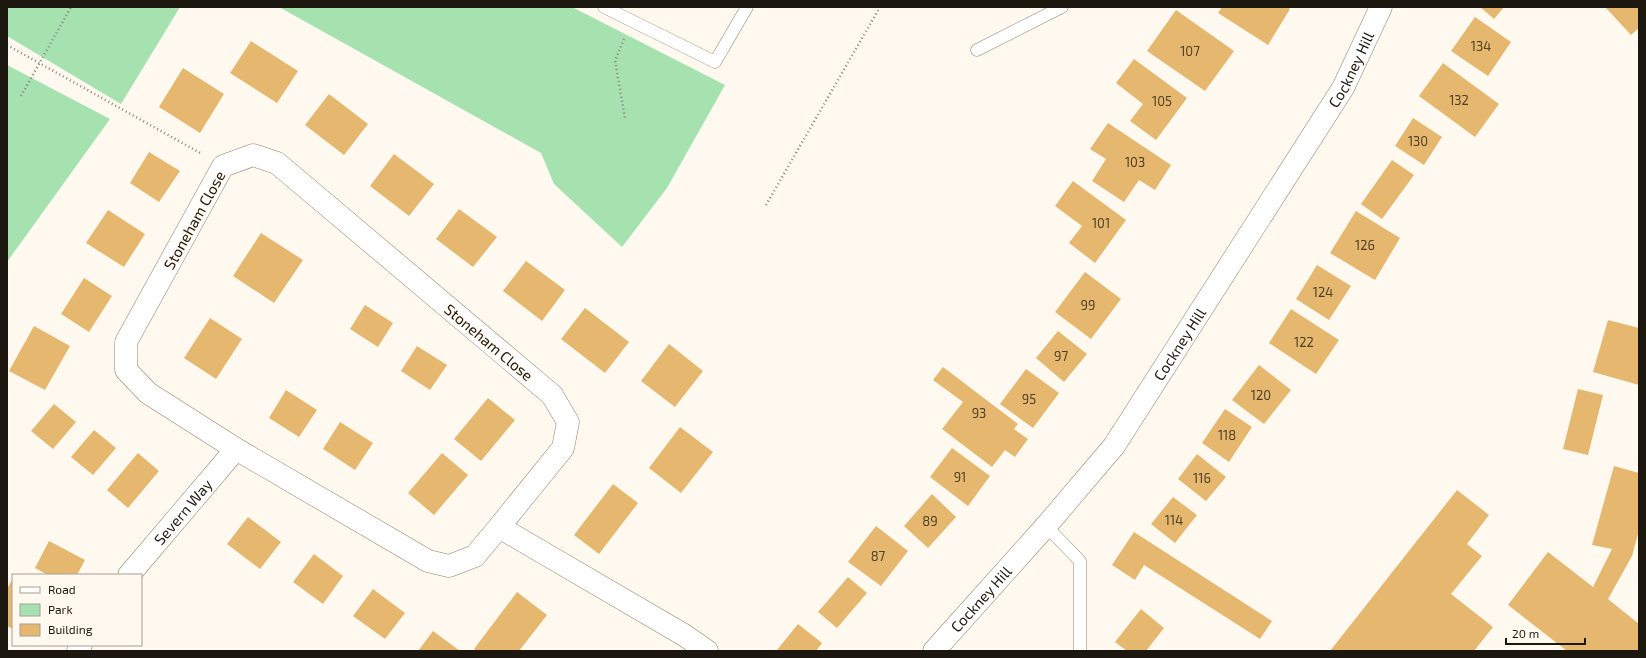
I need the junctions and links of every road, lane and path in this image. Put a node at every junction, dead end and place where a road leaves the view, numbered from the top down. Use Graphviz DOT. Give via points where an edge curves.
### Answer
graph roads {
  1 [pos="71,7"];
  2 [pos="604,7"];
  3 [pos="747,7"];
  4 [pos="880,7"];
  5 [pos="1062,7"];
  6 [pos="1381,7"];
  7 [pos="632,20"];
  8 [pos="7,45"];
  9 [pos="977,50"];
  10 [pos="39,64"];
  11 [pos="21,96"];
  12 [pos="625,118"];
  13 [pos="223,166"];
  14 [pos="766,205"];
  15 [pos="236,449"];
  16 [pos="1046,526"];
  17 [pos="499,527"];
  18 [pos="130,574"];
  19 [pos="707,651"];
  20 [pos="934,651"];
  21 [pos="1080,651"];
  1 -- 10 [label="path"];
  2 -- 7 [label="lane"];
  3 -- 7 [label="lane" via="715,62"];
  4 -- 14 [label="path"];
  5 -- 9 [label="lane"];
  6 -- 16 [label="street, Cockney Hill" via="1343,88 1114,446"];
  7 -- 12 [label="path" via="615,61"];
  8 -- 10 [label="path"];
  10 -- 11 [label="path"];
  10 -- 13 [label="path"];
  13 -- 15 [label="street, Stoneham Close" via="126,342 126,370 148,393"];
  13 -- 17 [label="street, Stoneham Close" via="253,155 277,163 552,395 568,422 563,448"];
  15 -- 17 [label="street, Stoneham Close" via="428,561 449,566 475,556"];
  15 -- 18 [label="street, Severn Way"];
  16 -- 20 [label="street, Cockney Hill"];
  16 -- 21 [label="lane" via="1080,561"];
  17 -- 19 [label="street"];
}
